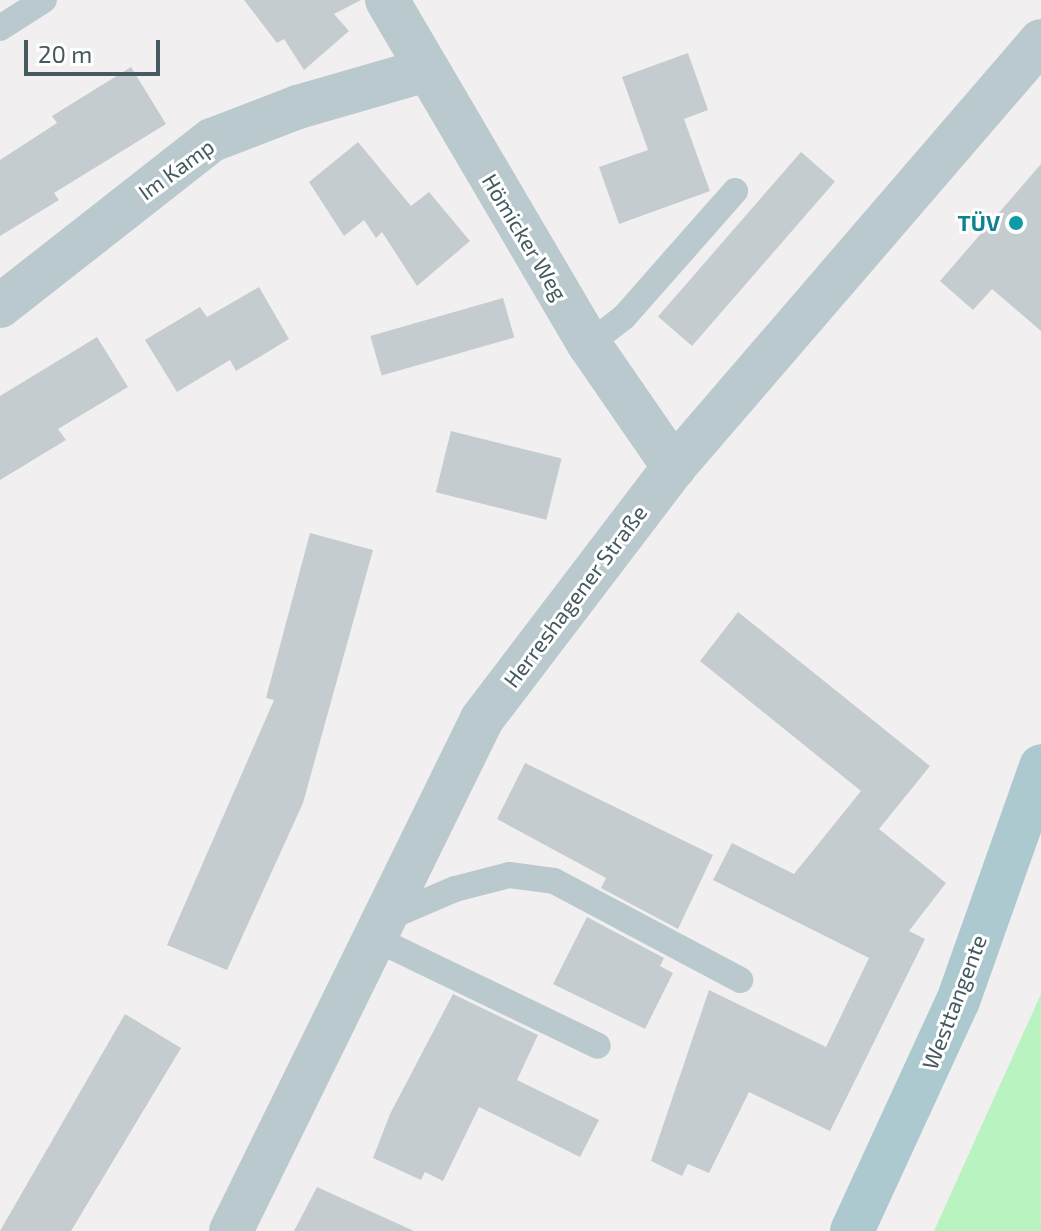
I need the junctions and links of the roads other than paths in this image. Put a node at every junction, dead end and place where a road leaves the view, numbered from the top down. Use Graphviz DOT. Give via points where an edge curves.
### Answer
graph roads {
  1 [pos="44,0"];
  2 [pos="387,0"];
  3 [pos="0,28"];
  4 [pos="1041,41"];
  5 [pos="426,70"];
  6 [pos="735,191"];
  7 [pos="0,306"];
  8 [pos="589,344"];
  9 [pos="674,467"];
  10 [pos="1041,766"];
  11 [pos="381,929"];
  12 [pos="740,980"];
  13 [pos="598,1046"];
  14 [pos="231,1231"];
  15 [pos="852,1231"];
  1 -- 3 [label="lane"];
  2 -- 5 [label="street, Hömicker Weg"];
  4 -- 9 [label="street, Herreshagener Straße"];
  5 -- 7 [label="street, Im Kamp" via="298,107 212,140"];
  5 -- 8 [label="street, Hömicker Weg"];
  6 -- 8 [label="lane" via="624,317"];
  8 -- 9 [label="street, Hömicker Weg"];
  9 -- 11 [label="street, Herreshagener Straße" via="482,719"];
  10 -- 15 [label="main road, Westtangente" via="958,1001"];
  11 -- 12 [label="lane" via="455,889 509,875 554,881"];
  11 -- 13 [label="lane"];
  11 -- 14 [label="street, Herreshagener Straße"];
}
